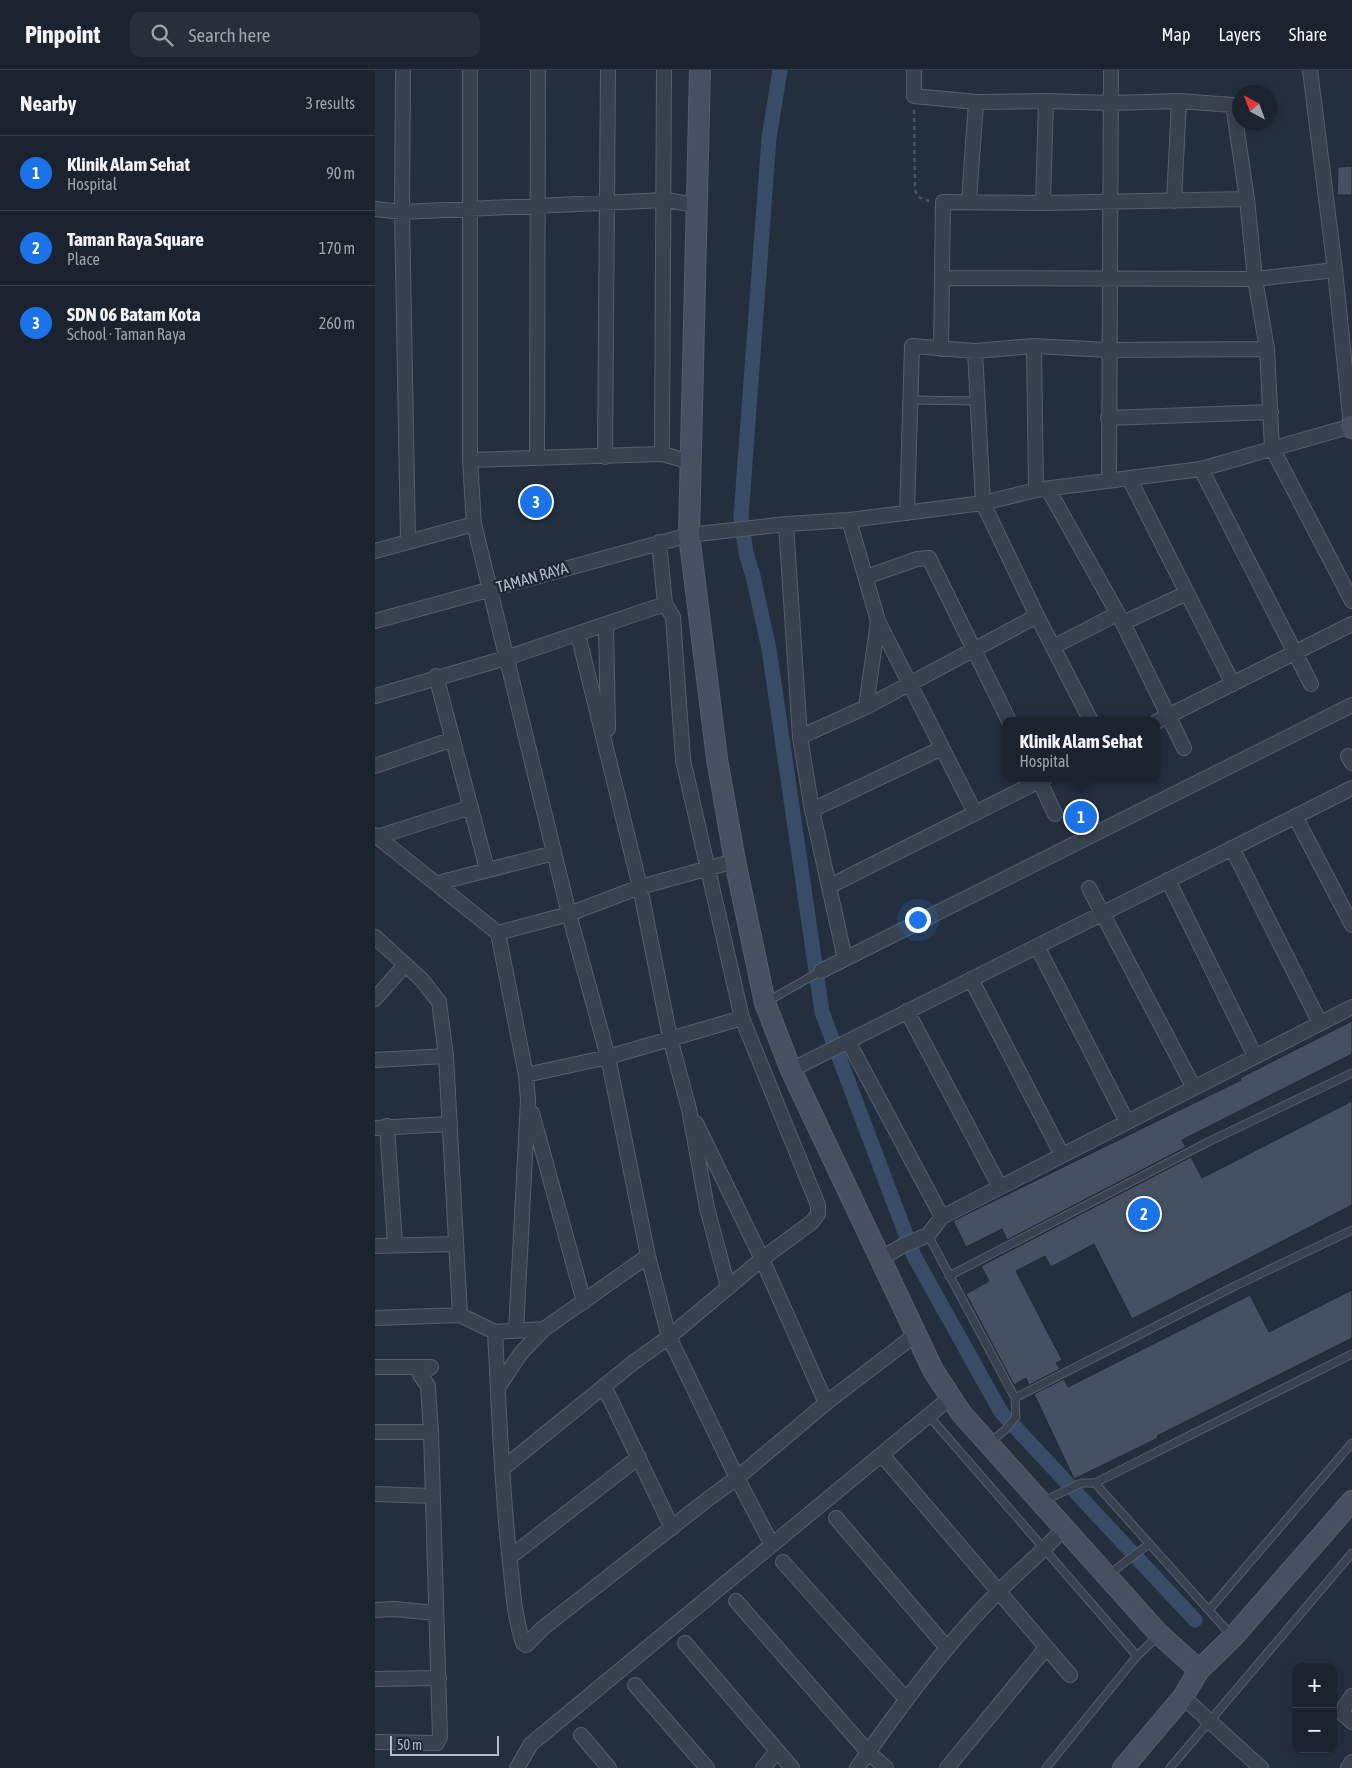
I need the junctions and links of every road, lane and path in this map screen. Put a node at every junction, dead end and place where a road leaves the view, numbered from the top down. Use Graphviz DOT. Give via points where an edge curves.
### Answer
graph roads {
  1 [pos="403,70"];
  2 [pos="471,70"];
  3 [pos="538,70"];
  4 [pos="608,70"];
  5 [pos="664,70"];
  6 [pos="700,70"];
  7 [pos="914,70"];
  8 [pos="1111,70"];
  9 [pos="1310,70"];
  10 [pos="914,96"];
  11 [pos="1046,100"];
  12 [pos="1179,101"];
  13 [pos="976,102"];
  14 [pos="1111,104"];
  15 [pos="1247,199"];
  16 [pos="665,200"];
  17 [pos="969,201"];
  18 [pos="1174,201"];
  19 [pos="606,202"];
  20 [pos="943,202"];
  21 [pos="1111,202"];
  22 [pos="1043,203"];
  23 [pos="538,204"];
  24 [pos="697,205"];
  25 [pos="471,208"];
  26 [pos="375,210"];
  27 [pos="402,212"];
  28 [pos="1335,270"];
  29 [pos="1110,277"];
  30 [pos="942,278"];
  31 [pos="1255,279"];
  32 [pos="1034,346"];
  33 [pos="941,349"];
  34 [pos="1267,349"];
  35 [pos="1108,350"];
  36 [pos="975,351"];
  37 [pos="909,400"];
  38 [pos="978,401"];
  39 [pos="1271,412"];
  40 [pos="1108,418"];
  41 [pos="1352,427"];
  42 [pos="1271,448"];
  43 [pos="662,454"];
  44 [pos="605,457"];
  45 [pos="537,458"];
  46 [pos="470,460"];
  47 [pos="691,462"];
  48 [pos="1201,469"];
  49 [pos="1129,478"];
  50 [pos="1109,479"];
  51 [pos="1042,489"];
  52 [pos="983,503"];
  53 [pos="907,513"];
  54 [pos="849,520"];
  55 [pos="474,524"];
  56 [pos="786,524"];
  57 [pos="689,535"];
  58 [pos="408,540"];
  59 [pos="659,542"];
  60 [pos="375,551"];
  61 [pos="866,577"];
  62 [pos="489,589"];
  63 [pos="1187,593"];
  64 [pos="1352,600"];
  65 [pos="665,604"];
  66 [pos="1037,616"];
  67 [pos="1120,619"];
  68 [pos="375,621"];
  69 [pos="878,621"];
  70 [pos="1352,624"];
  71 [pos="605,625"];
  72 [pos="579,634"];
  73 [pos="1053,647"];
  74 [pos="974,650"];
  75 [pos="1295,653"];
  76 [pos="506,658"];
  77 [pos="437,676"];
  78 [pos="910,684"];
  79 [pos="1233,684"];
  80 [pos="1311,684"];
  81 [pos="375,696"];
  82 [pos="1352,705"];
  83 [pos="866,707"];
  84 [pos="1007,717"];
  85 [pos="1089,717"];
  86 [pos="1162,719"];
  87 [pos="800,737"];
  88 [pos="453,739"];
  89 [pos="942,748"];
  90 [pos="1184,748"];
  91 [pos="608,756"];
  92 [pos="375,766"];
  93 [pos="1035,782"];
  94 [pos="1042,782"];
  95 [pos="1352,788"];
  96 [pos="471,807"];
  97 [pos="812,810"];
  98 [pos="975,813"];
  99 [pos="1055,814"];
  100 [pos="1295,816"];
  101 [pos="376,836"];
  102 [pos="1232,848"];
  103 [pos="554,853"];
  104 [pos="735,861"];
  105 [pos="708,867"];
  106 [pos="487,869"];
  107 [pos="1169,880"];
  108 [pos="438,884"];
  109 [pos="830,886"];
  110 [pos="640,887"];
  111 [pos="1089,888"];
  112 [pos="1102,913"];
  113 [pos="569,914"];
  114 [pos="1352,925"];
  115 [pos="498,933"];
  116 [pos="375,937"];
  117 [pos="1037,946"];
  118 [pos="845,959"];
  119 [pos="405,966"];
  120 [pos="821,971"];
  121 [pos="971,979"];
  122 [pos="375,999"];
  123 [pos="765,1002"];
  124 [pos="1352,1007"];
  125 [pos="907,1011"];
  126 [pos="742,1018"];
  127 [pos="1320,1023"];
  128 [pos="670,1038"];
  129 [pos="845,1042"];
  130 [pos="446,1056"];
  131 [pos="1255,1056"];
  132 [pos="608,1057"];
  133 [pos="375,1060"];
  134 [pos="791,1070"];
  135 [pos="1352,1073"];
  136 [pos="526,1075"];
  137 [pos="1194,1088"];
  138 [pos="528,1100"];
  139 [pos="689,1109"];
  140 [pos="1127,1122"];
  141 [pos="450,1124"];
  142 [pos="381,1127"];
  143 [pos="1062,1156"];
  144 [pos="1000,1187"];
  145 [pos="942,1217"];
  146 [pos="1352,1230"];
  147 [pos="916,1240"];
  148 [pos="395,1244"];
  149 [pos="456,1244"];
  150 [pos="375,1246"];
  151 [pos="648,1256"];
  152 [pos="762,1259"];
  153 [pos="880,1259"];
  154 [pos="949,1276"];
  155 [pos="728,1287"];
  156 [pos="583,1302"];
  157 [pos="460,1315"];
  158 [pos="375,1318"];
  159 [pos="544,1329"];
  160 [pos="516,1331"];
  161 [pos="495,1332"];
  162 [pos="915,1335"];
  163 [pos="669,1337"];
  164 [pos="1352,1354"];
  165 [pos="375,1367"];
  166 [pos="499,1386"];
  167 [pos="604,1386"];
  168 [pos="951,1397"];
  169 [pos="1015,1398"];
  170 [pos="826,1403"];
  171 [pos="929,1416"];
  172 [pos="375,1432"];
  173 [pos="431,1432"];
  174 [pos="989,1443"];
  175 [pos="1352,1444"];
  176 [pos="883,1456"];
  177 [pos="639,1457"];
  178 [pos="502,1469"];
  179 [pos="737,1478"];
  180 [pos="1095,1483"];
  181 [pos="375,1494"];
  182 [pos="432,1496"];
  183 [pos="1352,1501"];
  184 [pos="1042,1502"];
  185 [pos="836,1518"];
  186 [pos="672,1528"];
  187 [pos="1065,1528"];
  188 [pos="772,1545"];
  189 [pos="1146,1546"];
  190 [pos="1045,1550"];
  191 [pos="1352,1553"];
  192 [pos="510,1557"];
  193 [pos="783,1562"];
  194 [pos="1108,1575"];
  195 [pos="998,1592"];
  196 [pos="736,1601"];
  197 [pos="375,1610"];
  198 [pos="1209,1610"];
  199 [pos="436,1613"];
  200 [pos="1159,1634"];
  201 [pos="1233,1637"];
  202 [pos="685,1643"];
  203 [pos="947,1648"];
  204 [pos="1046,1648"];
  205 [pos="1137,1656"];
  206 [pos="1199,1670"];
  207 [pos="1069,1675"];
  208 [pos="439,1678"];
  209 [pos="375,1679"];
  210 [pos="635,1685"];
  211 [pos="1352,1696"];
  212 [pos="1183,1697"];
  213 [pos="906,1699"];
  214 [pos="1210,1722"];
  215 [pos="1352,1722"];
  216 [pos="581,1735"];
  217 [pos="375,1742"];
  218 [pos="777,1751"];
  219 [pos="868,1752"];
  220 [pos="1352,1762"];
  221 [pos="517,1768"];
  222 [pos="609,1768"];
  223 [pos="707,1768"];
  224 [pos="763,1768"];
  225 [pos="792,1768"];
  226 [pos="857,1768"];
  227 [pos="886,1768"];
  228 [pos="947,1768"];
  229 [pos="1046,1768"];
  230 [pos="1123,1768"];
  231 [pos="1170,1768"];
  232 [pos="1261,1768"];
  233 [pos="1348,1768"];
  1 -- 27 [label="street"];
  2 -- 25 [label="street"];
  3 -- 23 [label="street"];
  4 -- 19 [label="street"];
  5 -- 16 [label="street"];
  6 -- 24 [label="street"];
  7 -- 10 [label="street"];
  8 -- 14 [label="street"];
  9 -- 28 [label="street"];
  10 -- 13 [label="street"];
  10 -- 20 [label="path" via="915,190 923,200"];
  11 -- 13 [label="street"];
  11 -- 14 [label="street"];
  11 -- 22 [label="street"];
  12 -- 14 [label="street"];
  12 -- 15 [label="street" via="1233,105"];
  12 -- 18 [label="street"];
  13 -- 17 [label="street"];
  14 -- 21 [label="street"];
  15 -- 18 [label="street"];
  15 -- 31 [label="street"];
  16 -- 19 [label="street"];
  16 -- 24 [label="street"];
  16 -- 43 [label="street"];
  17 -- 20 [label="street"];
  17 -- 22 [label="street"];
  18 -- 21 [label="street"];
  19 -- 23 [label="street"];
  19 -- 44 [label="street"];
  20 -- 30 [label="street"];
  21 -- 22 [label="street"];
  21 -- 29 [label="street"];
  23 -- 25 [label="street"];
  23 -- 45 [label="street"];
  24 -- 47 [label="street"];
  25 -- 27 [label="street"];
  25 -- 46 [label="street"];
  26 -- 27 [label="street"];
  27 -- 58 [label="street"];
  28 -- 31 [label="street"];
  28 -- 41 [label="street"];
  29 -- 30 [label="street"];
  29 -- 31 [label="street"];
  29 -- 35 [label="street"];
  30 -- 33 [label="street"];
  31 -- 34 [label="street"];
  32 -- 35 [label="street"];
  32 -- 36 [label="street"];
  32 -- 51 [label="street"];
  33 -- 36 [label="street"];
  33 -- 37 [label="street" via="911,346"];
  34 -- 35 [label="street"];
  34 -- 39 [label="street"];
  35 -- 40 [label="street"];
  36 -- 38 [label="street"];
  37 -- 38 [label="lane"];
  37 -- 53 [label="street"];
  38 -- 52 [label="street"];
  39 -- 40 [label="street"];
  39 -- 42 [label="street"];
  40 -- 50 [label="street"];
  41 -- 42 [label="street, TAMAN RAYA"];
  42 -- 48 [label="street, TAMAN RAYA"];
  42 -- 64 [label="street"];
  43 -- 44 [label="street"];
  43 -- 47 [label="street"];
  44 -- 45 [label="street"];
  45 -- 46 [label="street"];
  46 -- 55 [label="street"];
  47 -- 57 [label="street"];
  48 -- 49 [label="street, TAMAN RAYA"];
  48 -- 75 [label="street"];
  49 -- 50 [label="street, TAMAN RAYA"];
  49 -- 63 [label="street"];
  50 -- 51 [label="street, TAMAN RAYA"];
  51 -- 52 [label="street, TAMAN RAYA"];
  51 -- 67 [label="street"];
  52 -- 53 [label="street, TAMAN RAYA"];
  52 -- 66 [label="street"];
  53 -- 54 [label="street, TAMAN RAYA"];
  54 -- 56 [label="street, TAMAN RAYA"];
  54 -- 61 [label="street"];
  55 -- 58 [label="street"];
  55 -- 62 [label="street"];
  56 -- 57 [label="street, TAMAN RAYA"];
  56 -- 87 [label="street"];
  57 -- 59 [label="street, TAMAN RAYA"];
  57 -- 104 [label="street" via="717,759"];
  58 -- 60 [label="street"];
  59 -- 62 [label="street, TAMAN RAYA"];
  59 -- 65 [label="street"];
  61 -- 69 [label="street"];
  61 -- 74 [label="street" via="917,559 929,558"];
  62 -- 68 [label="street, TAMAN RAYA"];
  62 -- 76 [label="street"];
  63 -- 67 [label="street"];
  63 -- 79 [label="street"];
  65 -- 71 [label="street"];
  65 -- 105 [label="street" via="673,617 683,760"];
  66 -- 73 [label="street"];
  66 -- 74 [label="street"];
  67 -- 73 [label="street"];
  67 -- 86 [label="street"];
  69 -- 78 [label="street"];
  69 -- 83 [label="street"];
  70 -- 75 [label="street"];
  71 -- 72 [label="street"];
  71 -- 91 [label="street"];
  72 -- 76 [label="street"];
  72 -- 91 [label="street"];
  73 -- 85 [label="street"];
  74 -- 78 [label="street"];
  74 -- 84 [label="street"];
  75 -- 79 [label="street"];
  75 -- 80 [label="street"];
  76 -- 77 [label="street"];
  76 -- 103 [label="street"];
  77 -- 81 [label="street"];
  77 -- 88 [label="street"];
  78 -- 83 [label="street"];
  78 -- 89 [label="street"];
  79 -- 86 [label="street"];
  82 -- 118 [label="street"];
  83 -- 87 [label="street"];
  86 -- 90 [label="street"];
  87 -- 97 [label="street"];
  88 -- 92 [label="street"];
  88 -- 96 [label="street"];
  89 -- 97 [label="street"];
  89 -- 98 [label="street"];
  91 -- 110 [label="street"];
  93 -- 98 [label="street"];
  94 -- 99 [label="street"];
  95 -- 100 [label="street"];
  96 -- 101 [label="street"];
  96 -- 106 [label="street"];
  97 -- 109 [label="street"];
  98 -- 109 [label="street"];
  100 -- 102 [label="street"];
  100 -- 114 [label="street"];
  101 -- 108 [label="street"];
  102 -- 107 [label="street"];
  102 -- 127 [label="street"];
  103 -- 106 [label="street"];
  103 -- 113 [label="street"];
  104 -- 105 [label="street"];
  104 -- 123 [label="street"];
  105 -- 110 [label="street"];
  105 -- 126 [label="street"];
  106 -- 108 [label="street"];
  107 -- 112 [label="street"];
  107 -- 131 [label="street"];
  108 -- 115 [label="street"];
  109 -- 118 [label="street"];
  110 -- 113 [label="street"];
  110 -- 128 [label="street"];
  111 -- 112 [label="street"];
  112 -- 117 [label="street"];
  112 -- 137 [label="street"];
  113 -- 115 [label="street"];
  113 -- 132 [label="street"];
  115 -- 136 [label="street"];
  116 -- 119 [label="street"];
  117 -- 121 [label="street"];
  117 -- 140 [label="street"];
  118 -- 120 [label="street"];
  119 -- 122 [label="street"];
  119 -- 130 [label="street" via="422,980 439,1002"];
  120 -- 123 [label="lane"];
  121 -- 125 [label="street"];
  121 -- 143 [label="street"];
  123 -- 134 [label="street"];
  124 -- 127 [label="street"];
  125 -- 129 [label="street"];
  125 -- 144 [label="street"];
  126 -- 128 [label="street"];
  126 -- 152 [label="street" via="818,1205 818,1214 812,1222"];
  127 -- 131 [label="street"];
  128 -- 132 [label="street"];
  128 -- 139 [label="street"];
  129 -- 134 [label="street"];
  129 -- 145 [label="street"];
  130 -- 133 [label="street"];
  130 -- 141 [label="street"];
  131 -- 137 [label="street"];
  132 -- 136 [label="street"];
  132 -- 151 [label="street"];
  134 -- 153 [label="street"];
  135 -- 154 [label="lane" via="1208,1142"];
  136 -- 138 [label="street"];
  137 -- 140 [label="street"];
  138 -- 156 [label="street"];
  138 -- 160 [label="street"];
  139 -- 152 [label="street"];
  139 -- 155 [label="street" via="705,1198"];
  140 -- 143 [label="street"];
  141 -- 142 [label="street"];
  141 -- 149 [label="street"];
  142 -- 148 [label="street"];
  143 -- 144 [label="street"];
  144 -- 145 [label="street"];
  145 -- 147 [label="street"];
  146 -- 169 [label="lane"];
  147 -- 153 [label="street"];
  147 -- 154 [label="lane"];
  148 -- 149 [label="street"];
  148 -- 150 [label="street"];
  149 -- 157 [label="street"];
  151 -- 156 [label="street"];
  151 -- 163 [label="street"];
  152 -- 155 [label="street"];
  152 -- 170 [label="street"];
  153 -- 162 [label="street"];
  154 -- 169 [label="lane"];
  155 -- 163 [label="street"];
  156 -- 159 [label="street"];
  157 -- 158 [label="street"];
  157 -- 161 [label="street"];
  159 -- 160 [label="street"];
  159 -- 166 [label="street" via="521,1353"];
  160 -- 161 [label="street"];
  161 -- 166 [label="street"];
  162 -- 168 [label="street"];
  162 -- 170 [label="street"];
  163 -- 167 [label="street"];
  163 -- 179 [label="street"];
  164 -- 180 [label="lane"];
  165 -- 173 [label="street" via="431,1368 420,1376 428,1386"];
  166 -- 178 [label="street"];
  167 -- 177 [label="street"];
  167 -- 178 [label="street"];
  168 -- 171 [label="street"];
  168 -- 174 [label="street"];
  169 -- 174 [label="lane" via="1016,1417"];
  170 -- 179 [label="street"];
  171 -- 176 [label="street"];
  171 -- 190 [label="lane"];
  172 -- 173 [label="street"];
  173 -- 182 [label="street"];
  174 -- 184 [label="street"];
  175 -- 198 [label="lane"];
  176 -- 188 [label="street"];
  176 -- 195 [label="street"];
  177 -- 186 [label="street"];
  177 -- 192 [label="street"];
  178 -- 192 [label="street"];
  179 -- 186 [label="street"];
  179 -- 188 [label="street"];
  180 -- 184 [label="lane" via="1081,1483"];
  180 -- 189 [label="lane"];
  181 -- 182 [label="street"];
  182 -- 199 [label="street"];
  183 -- 201 [label="street"];
  184 -- 187 [label="street"];
  185 -- 203 [label="street"];
  186 -- 192 [label="street" via="543,1628 526,1645 512,1599"];
  187 -- 190 [label="street"];
  187 -- 194 [label="street"];
  188 -- 221 [label="street" via="531,1744"];
  189 -- 194 [label="lane"];
  189 -- 198 [label="lane"];
  190 -- 195 [label="street"];
  190 -- 205 [label="lane"];
  191 -- 214 [label="lane"];
  193 -- 213 [label="street"];
  194 -- 200 [label="street"];
  195 -- 203 [label="street"];
  195 -- 204 [label="street"];
  196 -- 219 [label="street"];
  197 -- 199 [label="street"];
  198 -- 201 [label="lane"];
  199 -- 208 [label="street"];
  200 -- 205 [label="lane"];
  200 -- 206 [label="street"];
  201 -- 206 [label="street"];
  202 -- 218 [label="street"];
  203 -- 213 [label="street"];
  204 -- 207 [label="street"];
  204 -- 228 [label="street"];
  205 -- 229 [label="lane"];
  206 -- 212 [label="street"];
  208 -- 209 [label="street"];
  208 -- 217 [label="street" via="440,1737 437,1743"];
  210 -- 223 [label="street"];
  211 -- 215 [label="street" via="1343,1714"];
  212 -- 214 [label="street"];
  212 -- 230 [label="street"];
  213 -- 219 [label="street"];
  214 -- 231 [label="lane"];
  214 -- 232 [label="street"];
  216 -- 222 [label="street"];
  218 -- 224 [label="street"];
  218 -- 225 [label="street"];
  219 -- 226 [label="street"];
  219 -- 227 [label="street"];
  220 -- 233 [label="street"];
}
